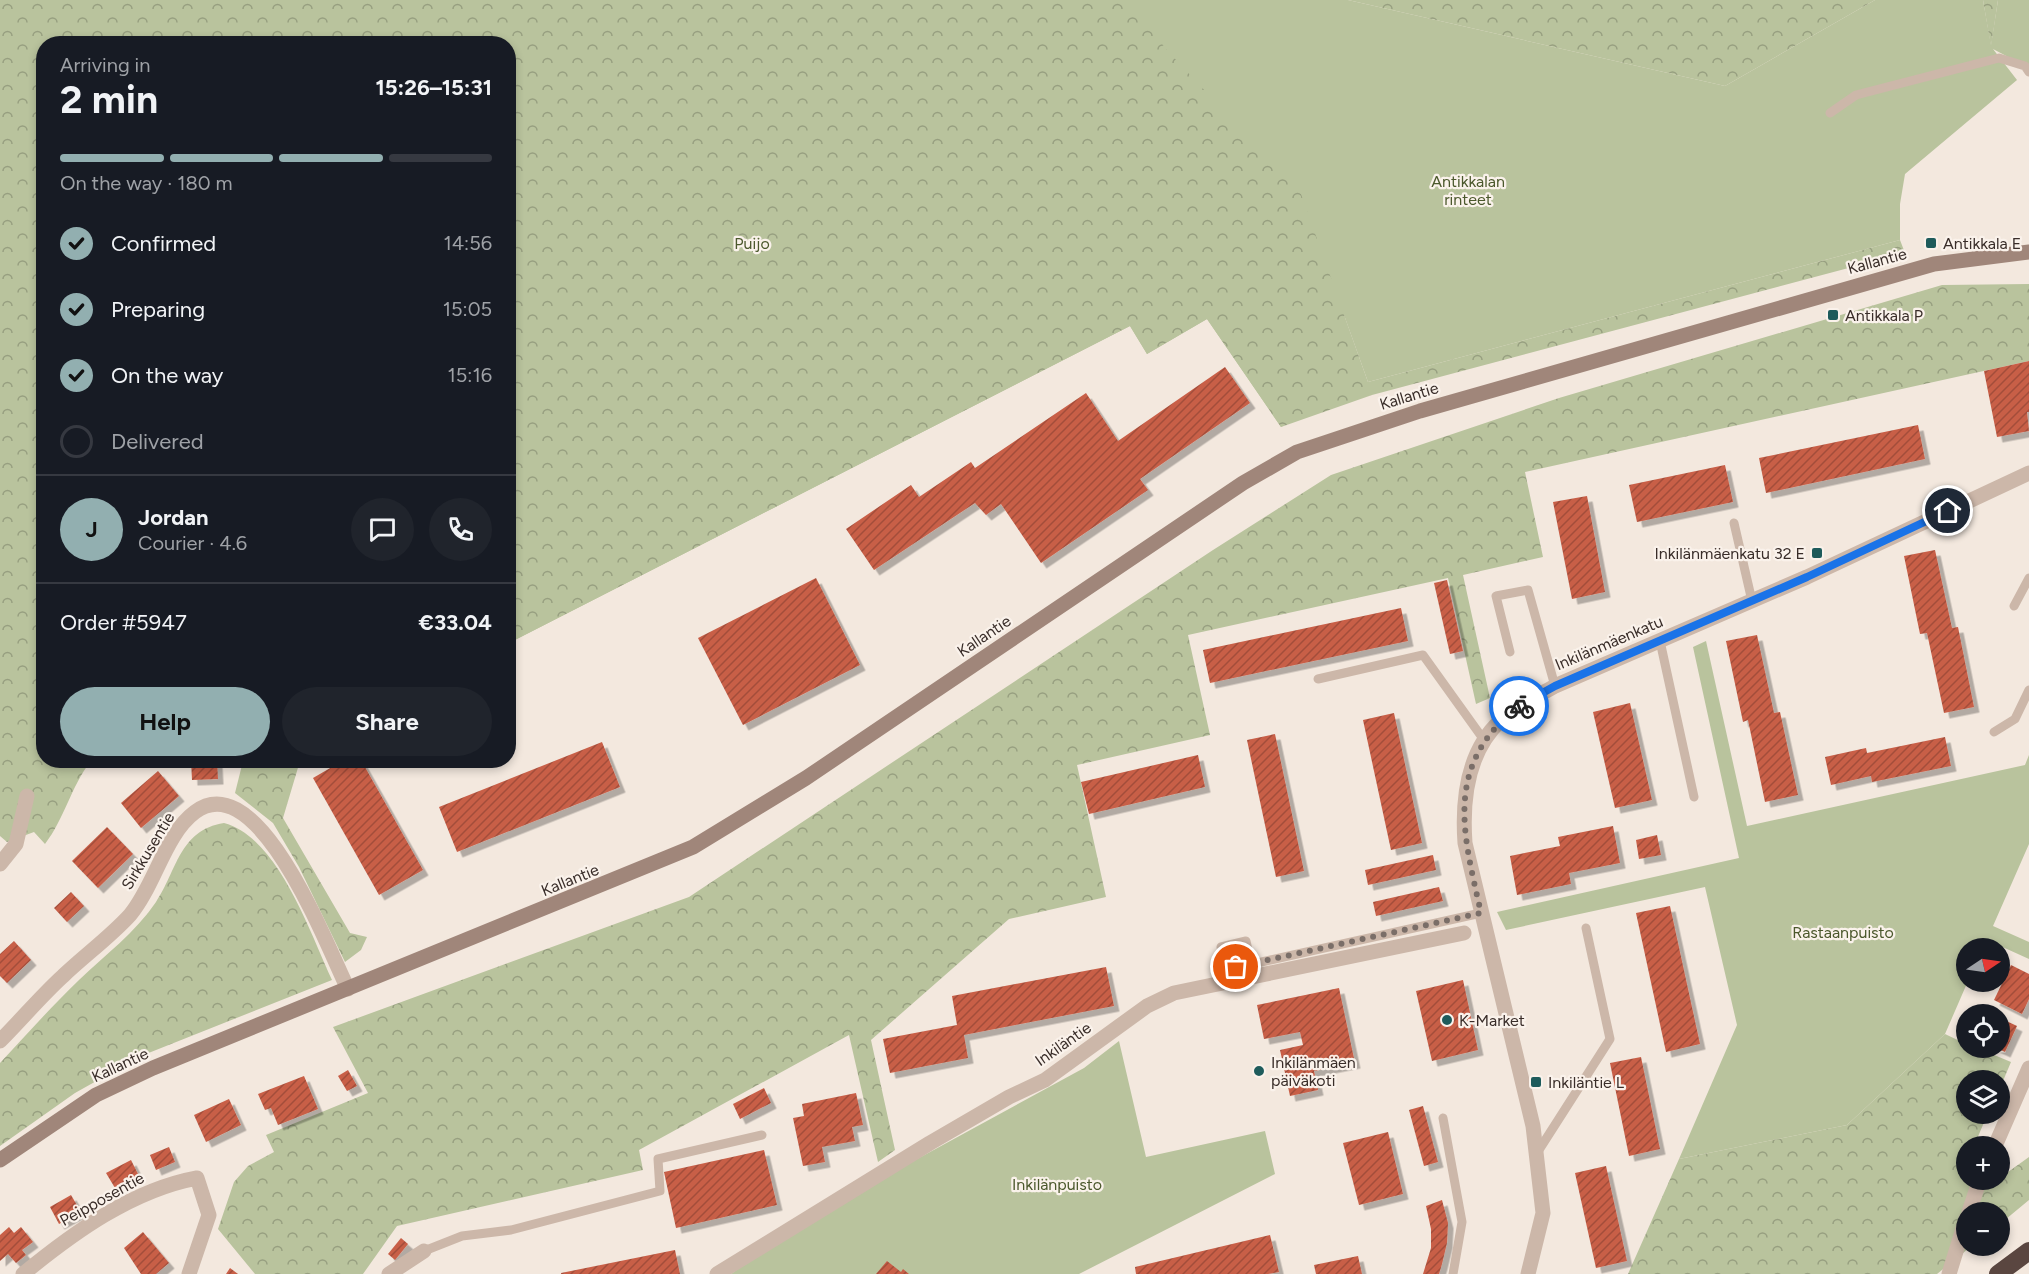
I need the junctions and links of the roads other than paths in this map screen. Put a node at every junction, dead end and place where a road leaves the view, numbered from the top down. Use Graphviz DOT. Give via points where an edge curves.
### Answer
graph roads {
  1 [pos="2029,72"];
  2 [pos="1830,113"];
  3 [pos="2029,252"];
  4 [pos="2029,473"];
  5 [pos="1734,523"];
  6 [pos="2029,578"];
  7 [pos="1752,601"];
  8 [pos="2014,606"];
  9 [pos="1660,640"];
  10 [pos="1510,652"];
  11 [pos="1318,679"];
  12 [pos="1555,686"];
  13 [pos="2029,690"];
  14 [pos="1994,732"];
  15 [pos="1484,740"];
  16 [pos="27,796"];
  17 [pos="1694,797"];
  18 [pos="0,864"];
  19 [pos="1481,913"];
  20 [pos="1586,928"];
  21 [pos="1464,933"];
  22 [pos="1251,964"];
  23 [pos="348,989"];
  24 [pos="0,1041"];
  25 [pos="2029,1068"];
  26 [pos="1443,1118"];
  27 [pos="762,1135"];
  28 [pos="1999,1136"];
  29 [pos="1537,1153"];
  30 [pos="0,1160"];
  31 [pos="424,1251"];
  32 [pos="1956,1251"];
  33 [pos="2029,1251"];
  34 [pos="23,1274"];
  35 [pos="189,1274"];
  36 [pos="389,1274"];
  37 [pos="717,1274"];
  38 [pos="1453,1274"];
  39 [pos="1528,1274"];
  40 [pos="1949,1274"];
  41 [pos="1998,1274"];
  1 -- 2 [label="lane" via="2025,66 1999,58 1856,95"];
  3 -- 23 [label="main road, Kallantie" via="1934,264 1420,411 1297,452 1243,483 806,778 693,847"];
  4 -- 7 [label="street, Inkilänmäenkatu"];
  5 -- 7 [label="lane"];
  6 -- 8 [label="lane"];
  7 -- 9 [label="street, Inkilänmäenkatu"];
  9 -- 12 [label="street, Inkilänmäenkatu"];
  9 -- 17 [label="lane"];
  10 -- 12 [label="lane" via="1496,596 1528,590"];
  11 -- 15 [label="lane" via="1424,655"];
  12 -- 15 [label="street, Inkilänmäenkatu" via="1519,706"];
  13 -- 14 [label="lane" via="2015,719"];
  15 -- 19 [label="street, Inkilänmäenkatu" via="1469,777 1463,809 1465,843"];
  16 -- 18 [label="street" via="16,844"];
  19 -- 22 [label="lane"];
  19 -- 29 [label="street, Inkilänmäenkatu"];
  20 -- 29 [label="lane" via="1610,1039"];
  21 -- 37 [label="street, Inkiläntie" via="1174,993 1147,1006 1045,1080 930,1143"];
  23 -- 24 [label="street, Sirkkusentie" via="268,836 247,814 235,807 215,805 197,810 185,820 130,915 62,976"];
  23 -- 30 [label="main road, Kallantie" via="96,1095"];
  25 -- 28 [label="street"];
  26 -- 38 [label="lane" via="1462,1222"];
  27 -- 31 [label="lane" via="658,1159 660,1191 511,1230 462,1236"];
  29 -- 39 [label="street, Inkilänmäenkatu" via="1543,1213"];
  31 -- 36 [label="street"];
  32 -- 40 [label="street"];
  33 -- 41 [label="highway"];
  34 -- 35 [label="street, Peipposentie" via="70,1236 159,1188 197,1178 209,1215"];
}
